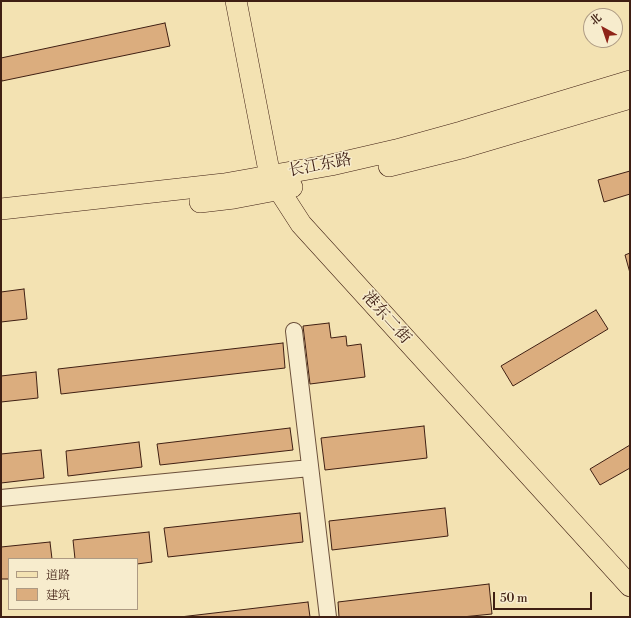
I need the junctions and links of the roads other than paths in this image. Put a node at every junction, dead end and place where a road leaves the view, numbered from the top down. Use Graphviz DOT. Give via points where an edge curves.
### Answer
graph roads {
  1 [pos="236,1"];
  2 [pos="630,82"];
  3 [pos="630,98"];
  4 [pos="274,183"];
  5 [pos="1,209"];
  6 [pos="1,224"];
  7 [pos="294,331"];
  8 [pos="310,468"];
  9 [pos="1,498"];
  10 [pos="630,586"];
  11 [pos="328,617"];
  1 -- 4 [label="main road, 港东二街"];
  2 -- 4 [label="main road, 长江东路"];
  3 -- 4 [label="main road, 长江东路" via="400,164 342,177"];
  4 -- 5 [label="main road, 长江东路" via="224,184"];
  4 -- 6 [label="main road, 长江东路" via="234,198"];
  4 -- 10 [label="main road, 港东二街" via="301,224"];
  7 -- 8 [label="street"];
  8 -- 9 [label="street"];
  8 -- 11 [label="street"];
}
